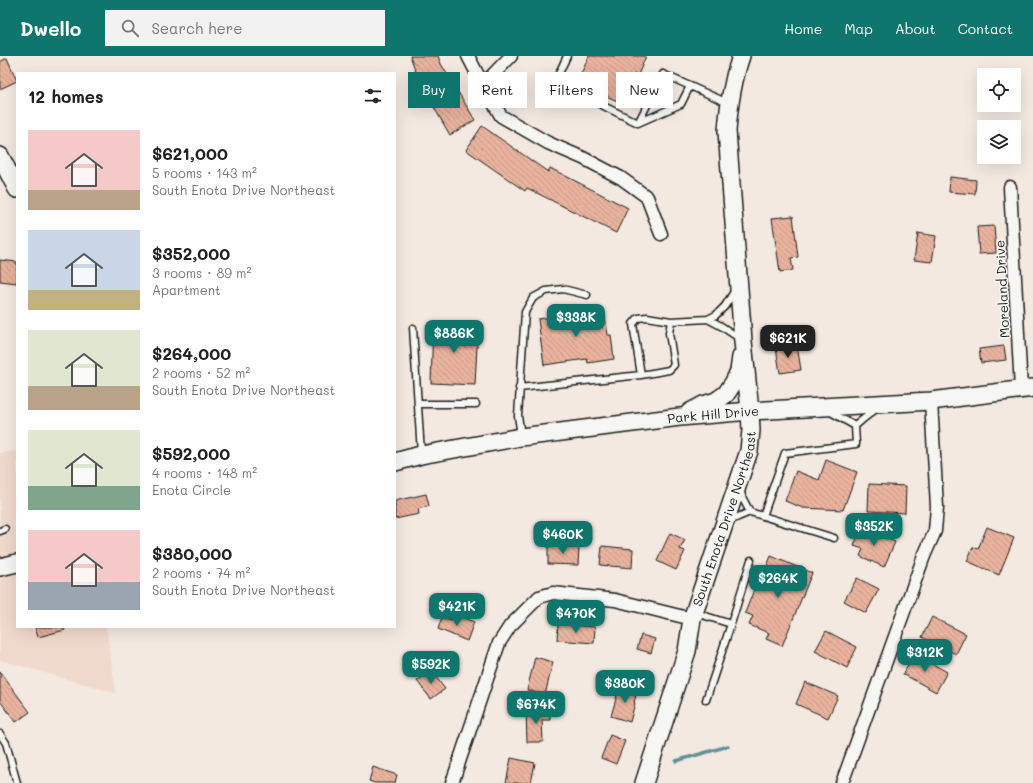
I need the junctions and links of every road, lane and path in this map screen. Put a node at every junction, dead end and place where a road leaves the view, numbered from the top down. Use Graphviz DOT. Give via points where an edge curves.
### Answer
graph roads {
  1 [pos="468,56"];
  2 [pos="511,56"];
  3 [pos="568,56"];
  4 [pos="741,56"];
  5 [pos="476,72"];
  6 [pos="496,72"];
  7 [pos="690,86"];
  8 [pos="729,104"];
  9 [pos="496,108"];
  10 [pos="638,123"];
  11 [pos="0,156"];
  12 [pos="9,182"];
  13 [pos="1010,187"];
  14 [pos="661,234"];
  15 [pos="738,285"];
  16 [pos="587,295"];
  17 [pos="708,319"];
  18 [pos="671,321"];
  19 [pos="413,328"];
  20 [pos="743,341"];
  21 [pos="641,374"];
  22 [pos="519,388"];
  23 [pos="1027,388"];
  24 [pos="931,401"];
  25 [pos="418,404"];
  26 [pos="476,404"];
  27 [pos="882,404"];
  28 [pos="824,407"];
  29 [pos="750,411"];
  30 [pos="680,418"];
  31 [pos="855,426"];
  32 [pos="521,437"];
  33 [pos="421,455"];
  34 [pos="396,462"];
  35 [pos="738,482"];
  36 [pos="750,512"];
  37 [pos="763,516"];
  38 [pos="724,525"];
  39 [pos="834,538"];
  40 [pos="751,560"];
  41 [pos="16,563"];
  42 [pos="0,567"];
  43 [pos="693,616"];
  44 [pos="731,624"];
  45 [pos="706,700"];
  46 [pos="0,734"];
  47 [pos="17,783"];
  48 [pos="452,783"];
  49 [pos="644,783"];
  50 [pos="842,783"];
  1 -- 5 [label="street"];
  2 -- 6 [label="street"];
  3 -- 10 [label="lane" via="555,82"];
  4 -- 8 [label="main road, South Enota Drive Northeast"];
  7 -- 8 [label="lane"];
  7 -- 10 [label="lane" via="681,104"];
  7 -- 10 [label="lane" via="664,74"];
  8 -- 15 [label="main road, South Enota Drive Northeast" via="727,131"];
  9 -- 14 [label="street" via="501,116 548,143 622,178 647,197"];
  11 -- 12 [label="main road"];
  13 -- 23 [label="street, Moreland Drive"];
  15 -- 17 [label="lane" via="725,306"];
  15 -- 20 [label="main road, South Enota Drive Northeast"];
  16 -- 22 [label="lane" via="563,289 546,291 533,298 525,312"];
  17 -- 18 [label="lane"];
  17 -- 20 [label="lane"];
  18 -- 21 [label="lane" via="669,334 674,365 669,370"];
  18 -- 21 [label="lane" via="647,317 638,318 633,324"];
  19 -- 25 [label="lane"];
  20 -- 29 [label="main road, South Enota Drive Northeast"];
  20 -- 30 [label="main road" via="739,371 726,394"];
  21 -- 22 [label="lane"];
  22 -- 32 [label="lane" via="518,416"];
  23 -- 24 [label="main road, Park Hill Drive"];
  24 -- 27 [label="main road, Park Hill Drive"];
  24 -- 50 [label="street" via="937,507 935,531 921,563"];
  25 -- 26 [label="lane"];
  25 -- 33 [label="lane"];
  27 -- 28 [label="main road, Park Hill Drive"];
  27 -- 31 [label="lane"];
  28 -- 29 [label="main road, Park Hill Drive"];
  28 -- 31 [label="lane"];
  29 -- 30 [label="main road, Park Hill Drive"];
  29 -- 35 [label="main road, South Enota Drive Northeast" via="749,451"];
  30 -- 32 [label="main road, Park Hill Drive"];
  31 -- 37 [label="lane" via="856,444 785,453"];
  32 -- 33 [label="main road, Park Hill Drive"];
  33 -- 34 [label="main road, Park Hill Drive"];
  35 -- 36 [label="lane"];
  35 -- 38 [label="main road, South Enota Drive Northeast"];
  36 -- 37 [label="lane"];
  36 -- 38 [label="lane"];
  37 -- 39 [label="lane"];
  38 -- 43 [label="main road, South Enota Drive Northeast"];
  40 -- 44 [label="lane"];
  41 -- 42 [label="main road"];
  43 -- 44 [label="lane"];
  43 -- 48 [label="street" via="615,600 553,593 539,597 510,626 499,643"];
  43 -- 49 [label="main road, South Enota Drive Northeast" via="687,651"];
  44 -- 45 [label="lane"];
  46 -- 47 [label="lane" via="6,743"];
}
